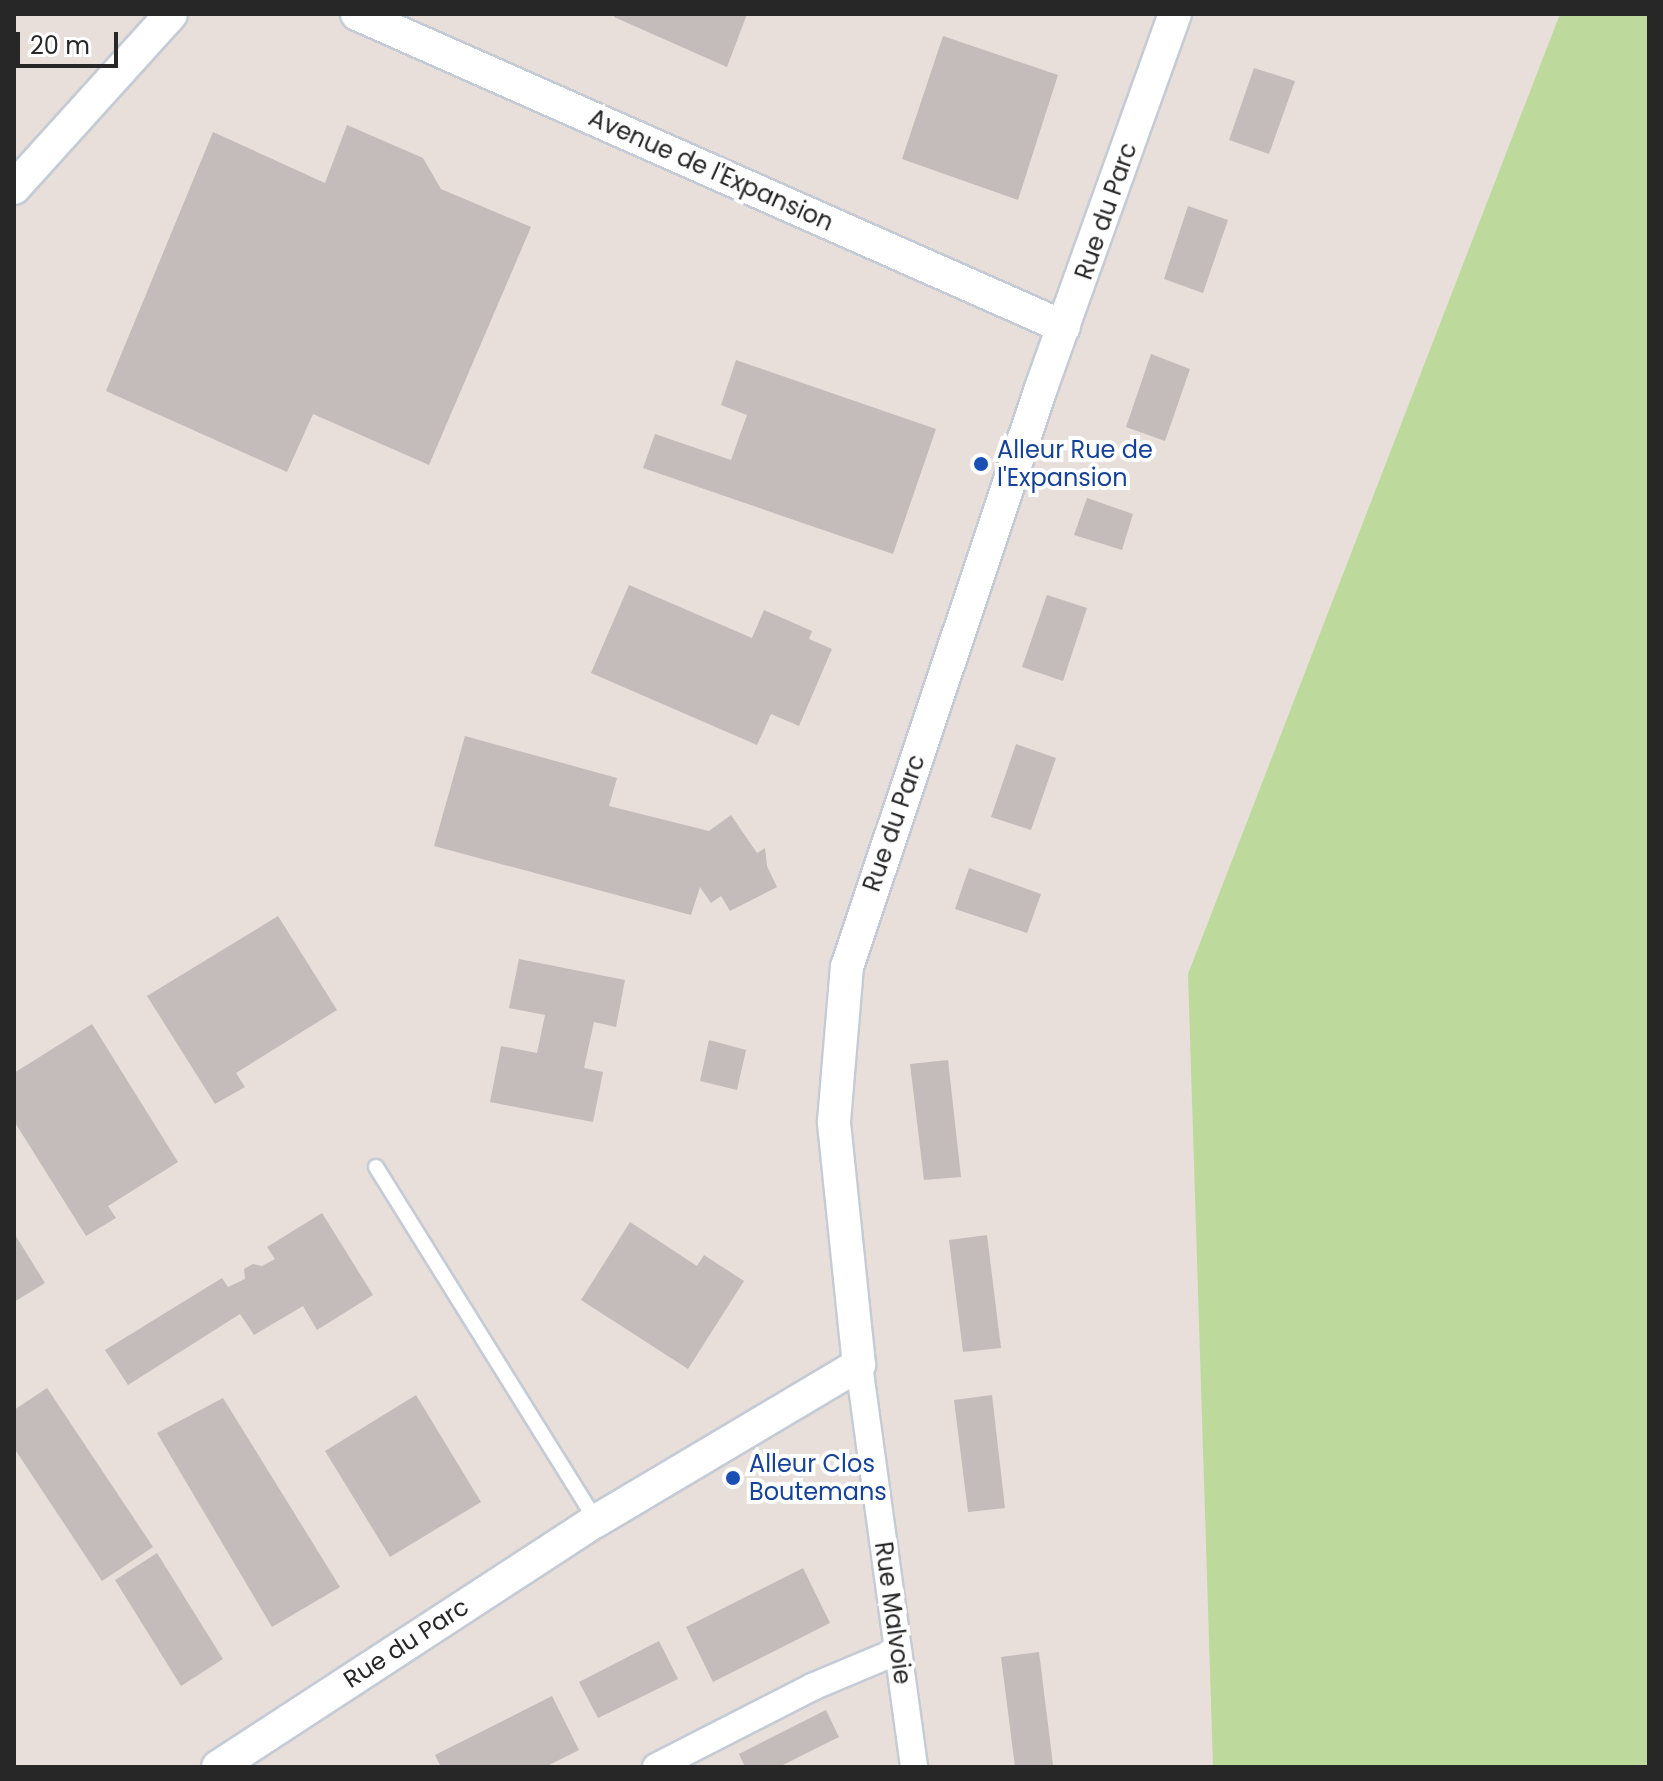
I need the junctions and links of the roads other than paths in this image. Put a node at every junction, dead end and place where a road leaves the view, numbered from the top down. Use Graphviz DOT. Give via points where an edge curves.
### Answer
graph roads {
  1 [pos="171,14"];
  2 [pos="357,14"];
  3 [pos="1175,14"];
  4 [pos="14,188"];
  5 [pos="1064,327"];
  6 [pos="376,1167"];
  7 [pos="859,1365"];
  8 [pos="596,1521"];
  9 [pos="898,1651"];
  10 [pos="250,1759"];
  11 [pos="218,1767"];
  12 [pos="656,1767"];
  13 [pos="914,1767"];
  1 -- 4 [label="street"];
  2 -- 5 [label="street, Avenue de l'Expansion"];
  3 -- 5 [label="street, Rue du Parc"];
  5 -- 7 [label="street, Rue du Parc" via="847,967 834,1121"];
  6 -- 8 [label="lane"];
  7 -- 8 [label="street, Rue du Parc"];
  7 -- 9 [label="street, Rue Malvoie"];
  8 -- 10 [label="street, Rue du Parc"];
  9 -- 12 [label="street" via="812,1687"];
  9 -- 13 [label="street, Rue Malvoie"];
  10 -- 11 [label="street, Rue du Parc"];
}
